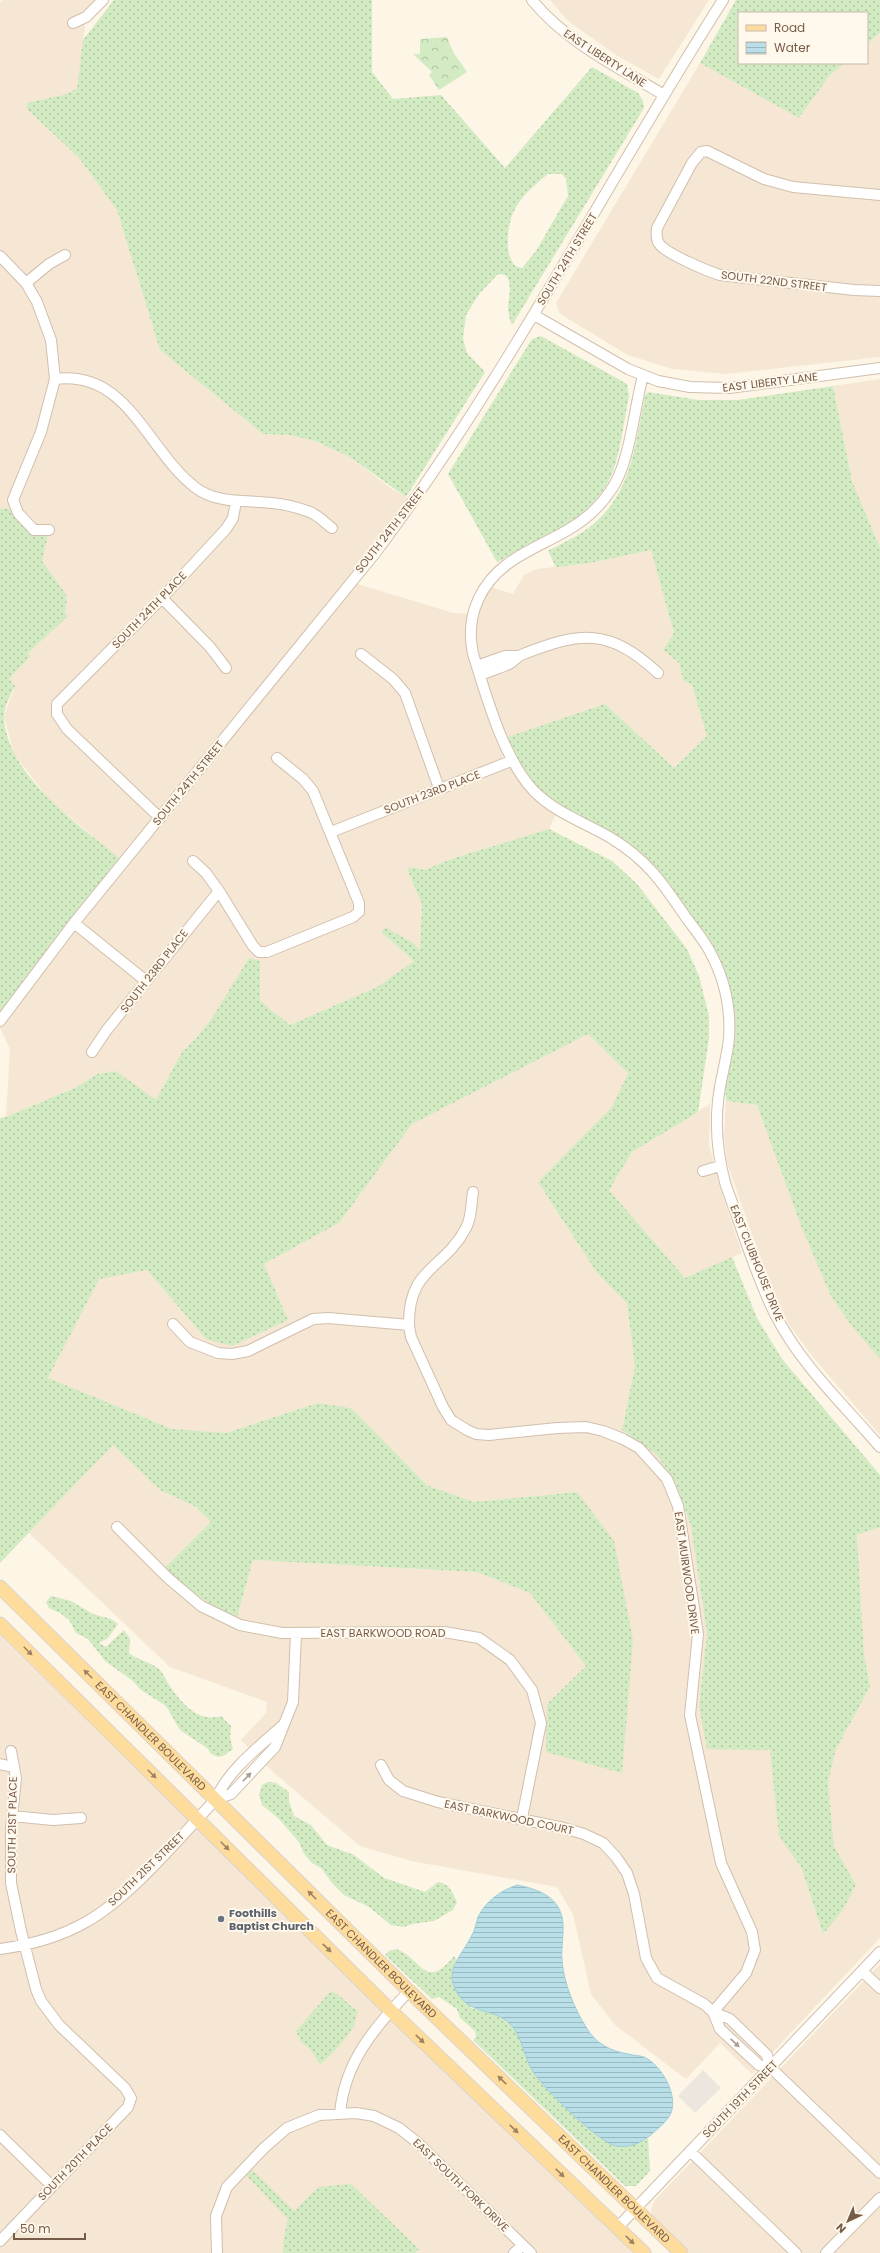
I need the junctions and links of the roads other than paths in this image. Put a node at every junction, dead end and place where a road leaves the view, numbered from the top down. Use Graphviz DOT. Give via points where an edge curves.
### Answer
graph roads {
  1 [pos="103,0"];
  2 [pos="532,0"];
  3 [pos="723,0"];
  4 [pos="73,22"];
  5 [pos="664,96"];
  6 [pos="880,195"];
  7 [pos="65,255"];
  8 [pos="0,256"];
  9 [pos="26,283"];
  10 [pos="880,291"];
  11 [pos="534,315"];
  12 [pos="880,368"];
  13 [pos="643,376"];
  14 [pos="55,379"];
  15 [pos="236,501"];
  16 [pos="332,528"];
  17 [pos="48,530"];
  18 [pos="162,598"];
  19 [pos="361,654"];
  20 [pos="226,668"];
  21 [pos="479,671"];
  22 [pos="658,673"];
  23 [pos="277,758"];
  24 [pos="511,761"];
  25 [pos="439,788"];
  26 [pos="160,818"];
  27 [pos="331,832"];
  28 [pos="193,861"];
  29 [pos="219,891"];
  30 [pos="74,923"];
  31 [pos="146,981"];
  32 [pos="0,1021"];
  33 [pos="92,1052"];
  34 [pos="720,1166"];
  35 [pos="703,1171"];
  36 [pos="473,1192"];
  37 [pos="173,1324"];
  38 [pos="409,1325"];
  39 [pos="880,1447"];
  40 [pos="117,1526"];
  41 [pos="0,1587"];
  42 [pos="0,1624"];
  43 [pos="296,1633"];
  44 [pos="11,1751"];
  45 [pos="0,1764"];
  46 [pos="381,1764"];
  47 [pos="13,1768"];
  48 [pos="216,1799"];
  49 [pos="12,1816"];
  50 [pos="81,1818"];
  51 [pos="522,1818"];
  52 [pos="198,1819"];
  53 [pos="5,1872"];
  54 [pos="24,1945"];
  55 [pos="0,1949"];
  56 [pos="880,1952"];
  57 [pos="862,1971"];
  58 [pos="880,1988"];
  59 [pos="410,1991"];
  60 [pos="391,2011"];
  61 [pos="713,2012"];
  62 [pos="770,2067"];
  63 [pos="131,2098"];
  64 [pos="340,2113"];
  65 [pos="0,2135"];
  66 [pos="690,2151"];
  67 [pos="880,2173"];
  68 [pos="52,2186"];
  69 [pos="880,2198"];
  70 [pos="636,2209"];
  71 [pos="617,2228"];
  72 [pos="0,2241"];
  73 [pos="523,2245"];
  74 [pos="217,2253"];
  75 [pos="514,2253"];
  76 [pos="531,2253"];
  77 [pos="644,2253"];
  78 [pos="681,2253"];
  79 [pos="796,2253"];
  80 [pos="826,2253"];
  1 -- 4 [label="street" via="86,18"];
  2 -- 5 [label="street, EAST LIBERTY LANE" via="551,21 572,38"];
  3 -- 5 [label="street, SOUTH 24TH STREET"];
  5 -- 11 [label="street, SOUTH 24TH STREET"];
  6 -- 10 [label="street, SOUTH 22ND STREET" via="789,186 764,179 718,154 701,152 692,163 657,228 656,238 661,246 720,275"];
  7 -- 9 [label="street" via="49,264"];
  8 -- 9 [label="street"];
  9 -- 14 [label="street" via="37,302 51,340"];
  11 -- 13 [label="street, EAST LIBERTY LANE" via="614,363"];
  11 -- 26 [label="street, SOUTH 24TH STREET" via="446,455 398,522"];
  12 -- 13 [label="street, EAST LIBERTY LANE" via="718,389 690,387"];
  13 -- 21 [label="street, EAST CLUBHOUSE DRIVE" via="628,445 612,489 589,515 501,568 485,585 473,614 471,628 471,641"];
  14 -- 15 [label="street" via="69,377 94,382 105,389 126,405 168,459 196,488 213,496"];
  14 -- 17 [label="street" via="41,432 13,500 18,513 34,530"];
  15 -- 16 [label="street" via="273,503 312,512"];
  15 -- 18 [label="street, SOUTH 24TH PLACE" via="233,518 226,529"];
  18 -- 20 [label="street" via="210,647"];
  18 -- 26 [label="street, SOUTH 24TH PLACE" via="57,704 57,714 67,729"];
  19 -- 25 [label="street" via="393,679 405,693"];
  21 -- 22 [label="street" via="576,638 613,641 634,652"];
  21 -- 24 [label="street, EAST CLUBHOUSE DRIVE"];
  23 -- 27 [label="street" via="303,779 313,791"];
  24 -- 25 [label="street, SOUTH 23RD PLACE"];
  24 -- 34 [label="street, EAST CLUBHOUSE DRIVE" via="534,790 558,811 610,838 646,863 663,882 708,949 726,993 729,1019 729,1040 716,1124"];
  25 -- 27 [label="street, SOUTH 23RD PLACE"];
  26 -- 30 [label="street, SOUTH 24TH STREET"];
  27 -- 29 [label="street" via="359,903 359,912 353,917 267,952 259,952"];
  28 -- 29 [label="street"];
  29 -- 31 [label="street, SOUTH 23RD PLACE"];
  30 -- 31 [label="street"];
  30 -- 32 [label="street, SOUTH 24TH STREET"];
  31 -- 33 [label="street, SOUTH 23RD PLACE"];
  34 -- 35 [label="street"];
  34 -- 39 [label="street, EAST CLUBHOUSE DRIVE" via="775,1313 810,1365"];
  36 -- 38 [label="street" via="470,1217 464,1232 420,1279 412,1294"];
  37 -- 38 [label="street" via="190,1342 218,1353 232,1354 248,1351 313,1320 328,1318"];
  38 -- 61 [label="street, EAST MUIRWOOD DRIVE" via="442,1407 451,1420 467,1430 489,1435 586,1427 623,1438 639,1448 667,1479 678,1506 698,1634 690,1715 721,1863 752,1932 754,1950 746,1973"];
  40 -- 43 [label="street, EAST BARKWOOD ROAD" via="168,1578 215,1614 256,1630"];
  48 -- 41 [label="main road, EAST CHANDLER BOULEVARD, one-way"];
  42 -- 52 [label="main road, one-way"];
  43 -- 48 [label="street, SOUTH 21ST STREET" via="293,1702 275,1747 231,1794"];
  43 -- 51 [label="street, EAST BARKWOOD ROAD" via="444,1632 479,1638 510,1660 532,1690 541,1723"];
  44 -- 47 [label="street, SOUTH 21ST PLACE"];
  45 -- 47 [label="street"];
  46 -- 51 [label="street, EAST BARKWOOD COURT" via="389,1780 403,1791 438,1802"];
  47 -- 49 [label="street, SOUTH 21ST PLACE" via="16,1778"];
  48 -- 52 [label="street, SOUTH 21ST STREET"];
  59 -- 48 [label="main road, EAST CHANDLER BOULEVARD, one-way"];
  49 -- 50 [label="street" via="53,1820"];
  49 -- 53 [label="street, SOUTH 21ST PLACE"];
  51 -- 61 [label="street, EAST BARKWOOD COURT" via="584,1834 603,1843 627,1873 634,1894 646,1958 652,1971 668,1985 704,2004"];
  52 -- 54 [label="street, SOUTH 21ST STREET" via="134,1884 105,1909 75,1928 43,1941"];
  52 -- 60 [label="main road, one-way"];
  53 -- 54 [label="street, SOUTH 21ST PLACE"];
  54 -- 55 [label="street, SOUTH 21ST STREET"];
  54 -- 63 [label="street, SOUTH 21ST PLACE" via="36,1989 50,2015 125,2088"];
  56 -- 57 [label="street"];
  57 -- 58 [label="street"];
  57 -- 62 [label="street, SOUTH 19TH STREET"];
  59 -- 60 [label="street"];
  70 -- 59 [label="main road, EAST CHANDLER BOULEVARD, one-way"];
  60 -- 64 [label="street" via="370,2035 357,2056 342,2096"];
  60 -- 71 [label="main road, one-way"];
  61 -- 62 [label="street, EAST BARKWOOD COURT" via="720,2029 759,2065"];
  62 -- 66 [label="street, SOUTH 19TH STREET"];
  62 -- 67 [label="street, EAST BARKWOOD COURT"];
  63 -- 68 [label="street, SOUTH 20TH PLACE" via="128,2107"];
  64 -- 73 [label="street, EAST SOUTH FORK DRIVE" via="374,2116 399,2128 418,2143"];
  64 -- 74 [label="street, EAST SOUTH FORK DRIVE" via="319,2115 287,2128 227,2187 216,2216"];
  65 -- 68 [label="street"];
  66 -- 70 [label="street, SOUTH 19TH STREET"];
  66 -- 79 [label="street"];
  68 -- 72 [label="street, SOUTH 20TH PLACE"];
  69 -- 80 [label="street"];
  70 -- 71 [label="street, SOUTH 19TH STREET"];
  70 -- 78 [label="main road, EAST CHANDLER BOULEVARD"];
  71 -- 77 [label="main road, one-way"];
  73 -- 75 [label="street"];
  73 -- 76 [label="street, EAST SOUTH FORK DRIVE"];
}
